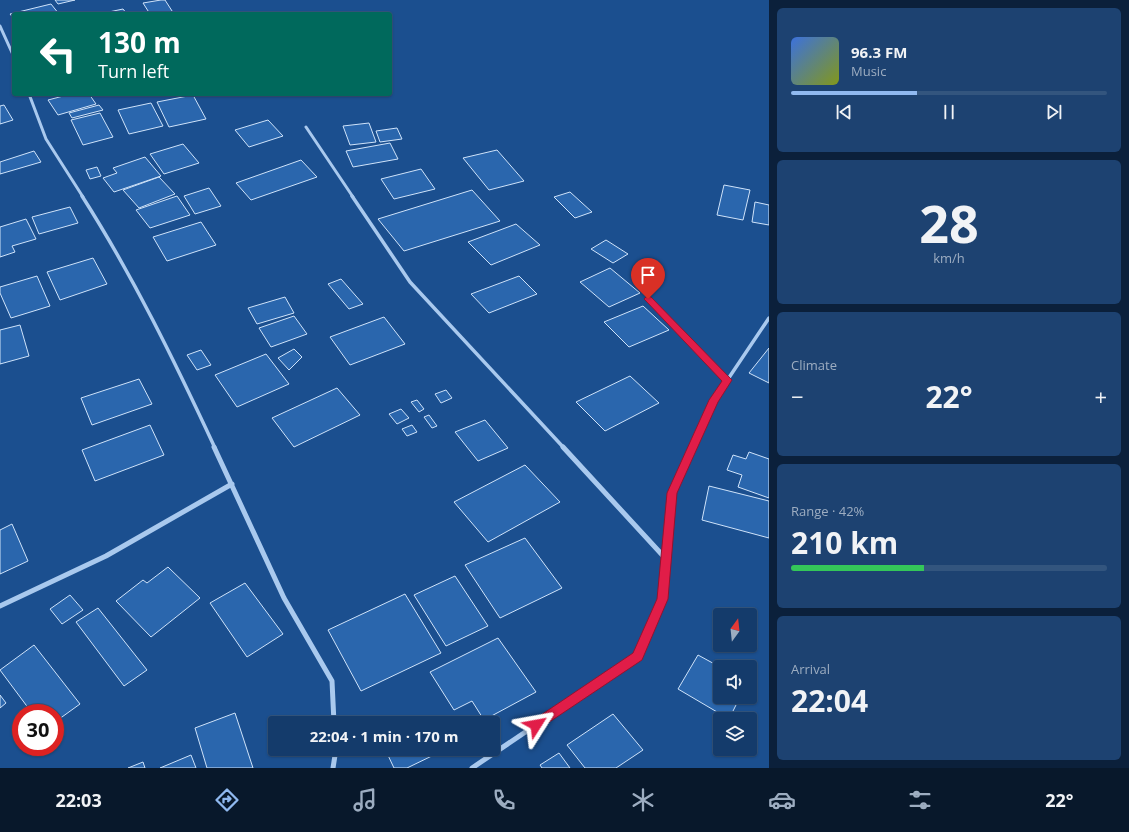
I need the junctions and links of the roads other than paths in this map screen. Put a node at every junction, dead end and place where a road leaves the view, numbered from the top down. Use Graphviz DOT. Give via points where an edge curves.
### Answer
graph roads {
  1 [pos="0,26"];
  2 [pos="12,53"];
  3 [pos="30,96"];
  4 [pos="306,127"];
  5 [pos="648,299"];
  6 [pos="769,318"];
  7 [pos="727,380"];
  8 [pos="232,484"];
  9 [pos="666,559"];
  10 [pos="0,606"];
  11 [pos="334,716"];
  12 [pos="335,756"];
  13 [pos="332,768"];
  14 [pos="472,768"];
  1 -- 2 [label="street"];
  3 -- 8 [label="street" via="46,139 99,222 174,360"];
  4 -- 9 [label="street" via="410,282"];
  5 -- 7 [label="street"];
  6 -- 7 [label="street"];
  7 -- 9 [label="street" via="714,400 672,493"];
  8 -- 10 [label="street" via="106,556"];
  8 -- 11 [label="street" via="284,598 332,681"];
  9 -- 14 [label="street" via="662,599 638,656"];
  12 -- 13 [label="street"];
}
